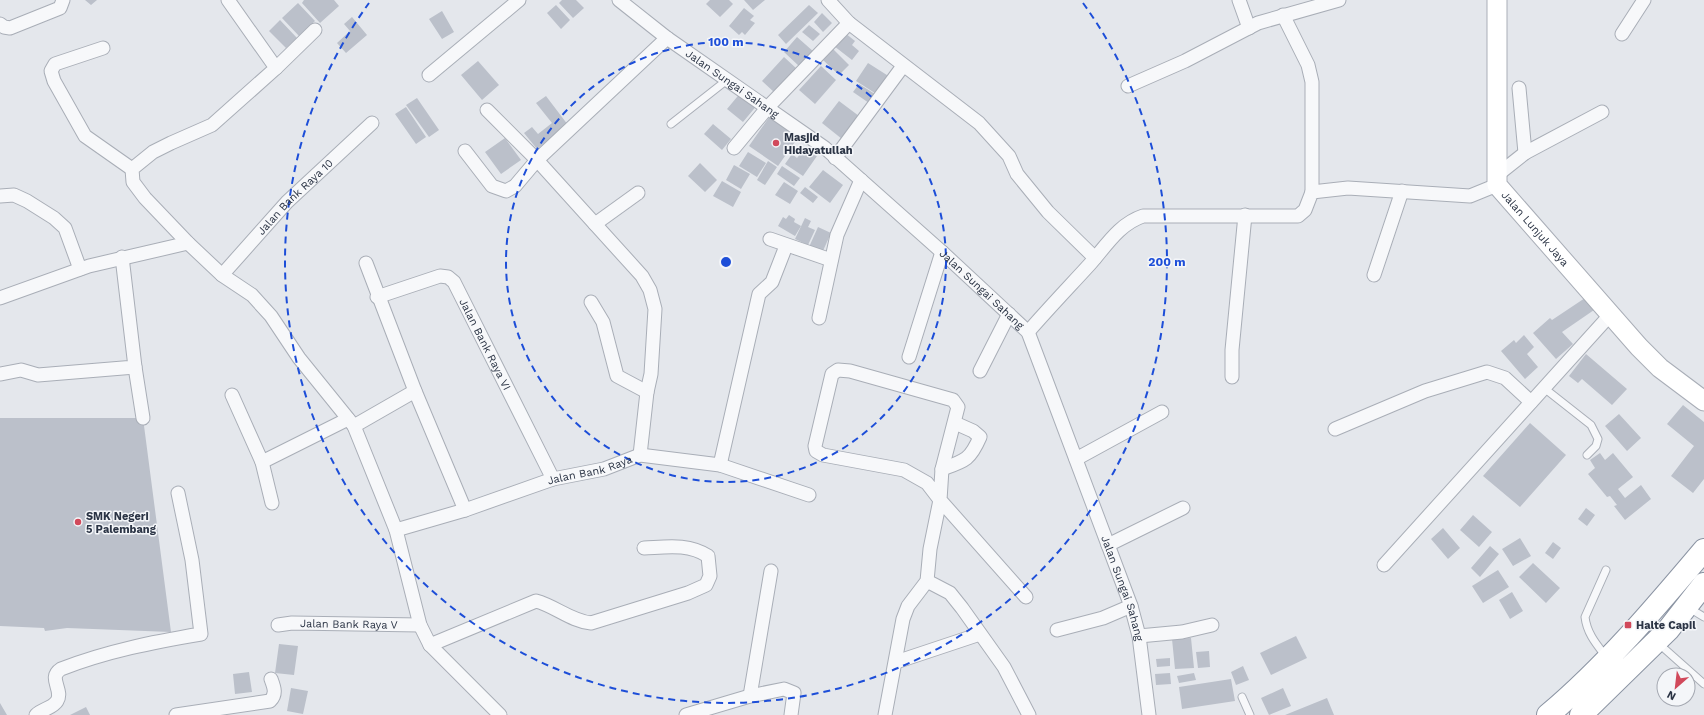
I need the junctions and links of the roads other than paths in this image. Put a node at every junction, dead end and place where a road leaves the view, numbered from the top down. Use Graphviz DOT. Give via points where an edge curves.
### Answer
graph roads {
  1 [pos="63,0"];
  2 [pos="228,0"];
  3 [pos="519,0"];
  4 [pos="619,0"];
  5 [pos="828,0"];
  6 [pos="1239,0"];
  7 [pos="1339,0"];
  8 [pos="1497,0"];
  9 [pos="1644,0"];
  10 [pos="1283,15"];
  11 [pos="849,23"];
  12 [pos="0,24"];
  13 [pos="1249,28"];
  14 [pos="315,30"];
  15 [pos="1622,34"];
  16 [pos="667,38"];
  17 [pos="103,48"];
  18 [pos="903,66"];
  19 [pos="276,68"];
  20 [pos="429,75"];
  21 [pos="727,80"];
  22 [pos="1128,86"];
  23 [pos="1519,88"];
  24 [pos="768,108"];
  25 [pos="487,110"];
  26 [pos="1602,112"];
  27 [pos="372,123"];
  28 [pos="671,124"];
  29 [pos="734,148"];
  30 [pos="465,151"];
  31 [pos="1525,153"];
  32 [pos="836,158"];
  33 [pos="537,160"];
  34 [pos="132,169"];
  35 [pos="861,180"];
  36 [pos="1497,180"];
  37 [pos="1402,191"];
  38 [pos="1312,192"];
  39 [pos="638,193"];
  40 [pos="0,196"];
  41 [pos="1245,215"];
  42 [pos="595,224"];
  43 [pos="770,239"];
  44 [pos="188,243"];
  45 [pos="786,246"];
  46 [pos="942,252"];
  47 [pos="122,257"];
  48 [pos="1095,258"];
  49 [pos="831,260"];
  50 [pos="366,263"];
  51 [pos="80,269"];
  52 [pos="222,275"];
  53 [pos="1374,275"];
  54 [pos="377,297"];
  55 [pos="0,298"];
  56 [pos="591,302"];
  57 [pos="1009,314"];
  58 [pos="1610,315"];
  59 [pos="819,318"];
  60 [pos="1028,332"];
  61 [pos="909,358"];
  62 [pos="135,367"];
  63 [pos="980,371"];
  64 [pos="1,374"];
  65 [pos="1232,377"];
  66 [pos="1544,388"];
  67 [pos="415,391"];
  68 [pos="647,392"];
  69 [pos="232,395"];
  70 [pos="1704,401"];
  71 [pos="1531,402"];
  72 [pos="1162,412"];
  73 [pos="143,418"];
  74 [pos="351,422"];
  75 [pos="955,423"];
  76 [pos="1335,429"];
  77 [pos="640,455"];
  78 [pos="1587,455"];
  79 [pos="1076,459"];
  80 [pos="262,462"];
  81 [pos="720,465"];
  82 [pos="942,469"];
  83 [pos="553,480"];
  84 [pos="178,492"];
  85 [pos="809,495"];
  86 [pos="940,500"];
  87 [pos="272,504"];
  88 [pos="1183,508"];
  89 [pos="465,510"];
  90 [pos="396,530"];
  91 [pos="1108,545"];
  92 [pos="644,548"];
  93 [pos="1704,550"];
  94 [pos="1384,565"];
  95 [pos="1606,570"];
  96 [pos="771,571"];
  97 [pos="927,581"];
  98 [pos="1704,584"];
  99 [pos="1026,597"];
  100 [pos="1132,606"];
  101 [pos="1695,612"];
  102 [pos="278,625"];
  103 [pos="420,625"];
  104 [pos="1212,625"];
  105 [pos="1057,630"];
  106 [pos="980,634"];
  107 [pos="1139,636"];
  108 [pos="1656,642"];
  109 [pos="430,645"];
  110 [pos="1608,659"];
  111 [pos="896,662"];
  112 [pos="271,679"];
  113 [pos="1704,684"];
  114 [pos="750,696"];
  115 [pos="1242,697"];
  116 [pos="1027,714"];
  117 [pos="36,715"];
  118 [pos="176,715"];
  119 [pos="500,715"];
  120 [pos="686,715"];
  121 [pos="791,715"];
  122 [pos="885,715"];
  123 [pos="1149,715"];
  124 [pos="1250,715"];
  125 [pos="1548,715"];
  126 [pos="1581,715"];
  1 -- 12 [label="street" via="60,8 10,28"];
  2 -- 19 [label="street"];
  3 -- 20 [label="street"];
  4 -- 16 [label="street, Jalan Sungai Sahang"];
  5 -- 11 [label="street"];
  6 -- 13 [label="street"];
  7 -- 10 [label="street"];
  8 -- 36 [label="street"];
  9 -- 15 [label="street"];
  10 -- 13 [label="street"];
  10 -- 38 [label="street" via="1308,65 1312,82"];
  11 -- 18 [label="street"];
  11 -- 24 [label="street"];
  13 -- 22 [label="street" via="1185,61"];
  14 -- 19 [label="street"];
  16 -- 21 [label="street, Jalan Sungai Sahang"];
  16 -- 33 [label="street"];
  17 -- 34 [label="street" via="55,64 51,70 54,80 86,136"];
  18 -- 32 [label="street"];
  18 -- 48 [label="street" via="979,123 1009,156 1017,174 1048,212"];
  19 -- 34 [label="street" via="212,124 153,152"];
  21 -- 24 [label="street, Jalan Sungai Sahang"];
  21 -- 28 [label="lane"];
  23 -- 31 [label="street"];
  24 -- 29 [label="street"];
  24 -- 32 [label="street, Jalan Sungai Sahang"];
  25 -- 33 [label="street"];
  26 -- 31 [label="street"];
  27 -- 52 [label="street, Jalan Bank Raya 10" via="287,202"];
  30 -- 33 [label="street" via="492,186 506,191 515,186"];
  31 -- 36 [label="street"];
  32 -- 35 [label="street, Jalan Sungai Sahang"];
  33 -- 42 [label="street"];
  34 -- 44 [label="street" via="133,182 145,198"];
  35 -- 46 [label="street, Jalan Sungai Sahang"];
  35 -- 49 [label="street" via="837,235"];
  36 -- 37 [label="street" via="1470,196"];
  36 -- 58 [label="street, Jalan Lunjuk Jaya"];
  37 -- 38 [label="street" via="1348,188"];
  37 -- 53 [label="street"];
  38 -- 41 [label="street" via="1305,210 1298,216"];
  39 -- 42 [label="street"];
  40 -- 51 [label="street" via="14,195 27,201 65,228"];
  41 -- 48 [label="street" via="1143,216 1126,225"];
  41 -- 65 [label="street" via="1232,350"];
  42 -- 68 [label="street" via="642,276 650,290 655,309 651,374"];
  43 -- 45 [label="street"];
  44 -- 47 [label="street"];
  44 -- 52 [label="street"];
  45 -- 49 [label="street"];
  45 -- 81 [label="street" via="772,282 759,294"];
  46 -- 57 [label="street, Jalan Sungai Sahang"];
  46 -- 61 [label="street"];
  47 -- 51 [label="street"];
  47 -- 62 [label="street"];
  48 -- 60 [label="street"];
  49 -- 59 [label="street"];
  50 -- 54 [label="street"];
  51 -- 55 [label="street"];
  52 -- 74 [label="street" via="252,296 271,316 299,358"];
  54 -- 67 [label="street"];
  54 -- 83 [label="street, Jalan Bank Raya VI" via="440,276 448,277 454,282"];
  56 -- 68 [label="street" via="603,322 617,376"];
  57 -- 60 [label="street, Jalan Sungai Sahang"];
  57 -- 63 [label="street"];
  58 -- 66 [label="street"];
  58 -- 70 [label="street, Jalan Lunjuk Jaya" via="1660,368"];
  60 -- 79 [label="street, Jalan Sungai Sahang"];
  62 -- 64 [label="street" via="38,375 22,370"];
  62 -- 73 [label="street"];
  66 -- 71 [label="street"];
  66 -- 78 [label="lane" via="1591,425 1596,432 1596,446"];
  67 -- 74 [label="street"];
  67 -- 89 [label="street"];
  68 -- 77 [label="street"];
  69 -- 80 [label="street"];
  71 -- 76 [label="street" via="1505,378 1487,372 1425,391"];
  71 -- 94 [label="street"];
  72 -- 79 [label="street"];
  74 -- 80 [label="street"];
  74 -- 90 [label="street"];
  75 -- 82 [label="street"];
  75 -- 82 [label="street" via="980,437 970,457"];
  75 -- 86 [label="street" via="958,407 953,400 850,371 838,370 832,374 814,446 816,451 823,455 904,470 928,483"];
  77 -- 81 [label="street, Jalan Bank Raya"];
  77 -- 83 [label="street, Jalan Bank Raya" via="604,469"];
  79 -- 91 [label="street, Jalan Sungai Sahang"];
  80 -- 87 [label="street"];
  81 -- 85 [label="street, Jalan Bank Raya"];
  82 -- 86 [label="street"];
  83 -- 89 [label="street, Jalan Bank Raya"];
  84 -- 117 [label="street" via="192,560 201,634 111,652 61,669 55,678 58,699 55,704"];
  86 -- 97 [label="street" via="930,549"];
  86 -- 99 [label="street"];
  88 -- 91 [label="street"];
  89 -- 90 [label="street, Jalan Bank Raya"];
  90 -- 103 [label="street"];
  91 -- 100 [label="street, Jalan Sungai Sahang"];
  92 -- 109 [label="street" via="688,547 700,550 708,556 710,576 706,584 688,593 591,623 536,601"];
  93 -- 110 [label="highway" via="1646,619"];
  95 -- 110 [label="lane" via="1585,617 1591,637"];
  96 -- 114 [label="street"];
  97 -- 106 [label="street" via="950,593"];
  97 -- 111 [label="street" via="908,606"];
  98 -- 101 [label="highway"];
  100 -- 105 [label="street" via="1103,618"];
  100 -- 107 [label="street, Jalan Sungai Sahang"];
  101 -- 108 [label="highway"];
  102 -- 103 [label="street, Jalan Bank Raya V"];
  103 -- 109 [label="street"];
  104 -- 107 [label="street" via="1182,632"];
  106 -- 111 [label="street"];
  106 -- 116 [label="street" via="1004,668"];
  107 -- 123 [label="street, Jalan Sungai Sahang"];
  108 -- 113 [label="lane"];
  108 -- 126 [label="highway"];
  109 -- 119 [label="street"];
  110 -- 125 [label="highway"];
  111 -- 122 [label="street"];
  112 -- 118 [label="street" via="275,691 270,700"];
  114 -- 120 [label="street"];
  114 -- 121 [label="street" via="784,689 791,691 795,700"];
  115 -- 124 [label="lane"];
}
